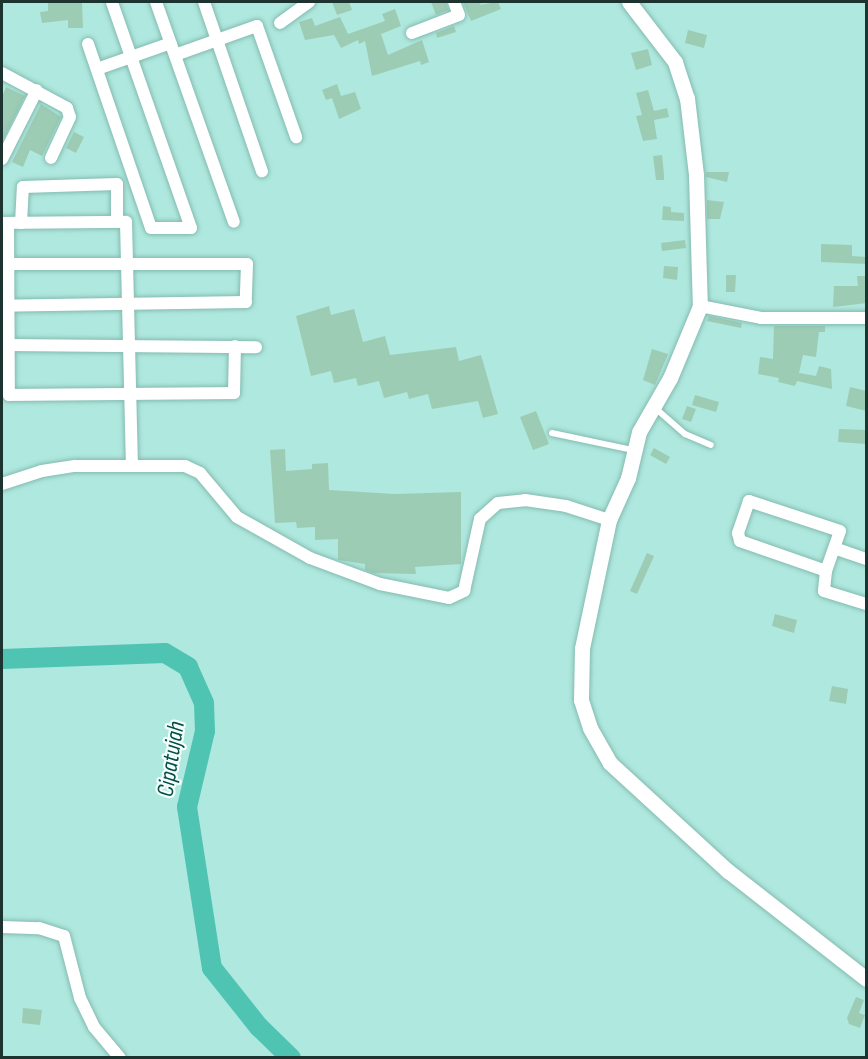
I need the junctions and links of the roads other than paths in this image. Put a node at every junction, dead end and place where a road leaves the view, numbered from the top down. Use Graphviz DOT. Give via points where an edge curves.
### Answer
graph roads {
  1 [pos="112,2"];
  2 [pos="156,2"];
  3 [pos="204,2"];
  4 [pos="309,2"];
  5 [pos="454,2"];
  6 [pos="631,2"];
  7 [pos="280,23"];
  8 [pos="412,33"];
  9 [pos="217,40"];
  10 [pos="88,44"];
  11 [pos="173,49"];
  12 [pos="131,57"];
  13 [pos="96,69"];
  14 [pos="2,73"];
  15 [pos="37,90"];
  16 [pos="296,137"];
  17 [pos="51,158"];
  18 [pos="2,159"];
  19 [pos="262,171"];
  20 [pos="117,222"];
  21 [pos="234,222"];
  22 [pos="5,223"];
  23 [pos="21,223"];
  24 [pos="128,262"];
  25 [pos="4,264"];
  26 [pos="129,304"];
  27 [pos="5,306"];
  28 [pos="700,306"];
  29 [pos="867,318"];
  30 [pos="8,345"];
  31 [pos="235,346"];
  32 [pos="131,347"];
  33 [pos="256,347"];
  34 [pos="129,393"];
  35 [pos="654,406"];
  36 [pos="552,433"];
  37 [pos="711,445"];
  38 [pos="633,450"];
  39 [pos="132,465"];
  40 [pos="2,484"];
  41 [pos="609,520"];
  42 [pos="837,549"];
  43 [pos="867,559"];
  44 [pos="826,571"];
  45 [pos="867,604"];
  46 [pos="2,927"];
  47 [pos="867,979"];
  48 [pos="120,1058"];
  1 -- 12 [label="street"];
  2 -- 11 [label="street"];
  3 -- 9 [label="street"];
  4 -- 7 [label="street"];
  5 -- 8 [label="street" via="459,15"];
  6 -- 28 [label="street" via="675,62 687,98 696,175"];
  9 -- 11 [label="street"];
  9 -- 16 [label="street" via="256,26"];
  9 -- 19 [label="street"];
  10 -- 13 [label="street"];
  11 -- 12 [label="street"];
  11 -- 21 [label="street"];
  12 -- 13 [label="street"];
  12 -- 13 [label="street" via="191,228 152,228"];
  14 -- 15 [label="street"];
  15 -- 17 [label="street" via="66,105 70,113"];
  15 -- 18 [label="street"];
  20 -- 23 [label="street"];
  20 -- 23 [label="street" via="117,184 23,187"];
  20 -- 24 [label="street" via="126,222"];
  22 -- 23 [label="street"];
  22 -- 25 [label="street"];
  24 -- 25 [label="street"];
  24 -- 26 [label="street"];
  24 -- 26 [label="street" via="248,264 246,302"];
  25 -- 27 [label="street"];
  26 -- 27 [label="street"];
  26 -- 32 [label="street"];
  27 -- 30 [label="street"];
  28 -- 29 [label="street" via="761,318"];
  28 -- 35 [label="street"];
  30 -- 32 [label="street"];
  30 -- 34 [label="street" via="9,395"];
  31 -- 32 [label="street"];
  31 -- 33 [label="street"];
  31 -- 34 [label="street" via="234,393"];
  32 -- 34 [label="street"];
  34 -- 39 [label="street"];
  35 -- 37 [label="lane" via="685,434"];
  35 -- 38 [label="street"];
  36 -- 38 [label="lane"];
  38 -- 41 [label="street" via="628,478"];
  39 -- 40 [label="street" via="50,469"];
  39 -- 41 [label="street" via="191,468 212,486 237,518 310,558 380,584 448,598 464,591 480,519 498,503 525,500 566,506"];
  41 -- 47 [label="street" via="579,668 581,700 597,744 610,763 728,871"];
  42 -- 43 [label="street"];
  42 -- 44 [label="street"];
  42 -- 44 [label="street" via="840,531 749,501 738,533 740,541"];
  44 -- 45 [label="street" via="824,591"];
  46 -- 48 [label="street" via="39,928 64,936 80,998 94,1027"];
}
